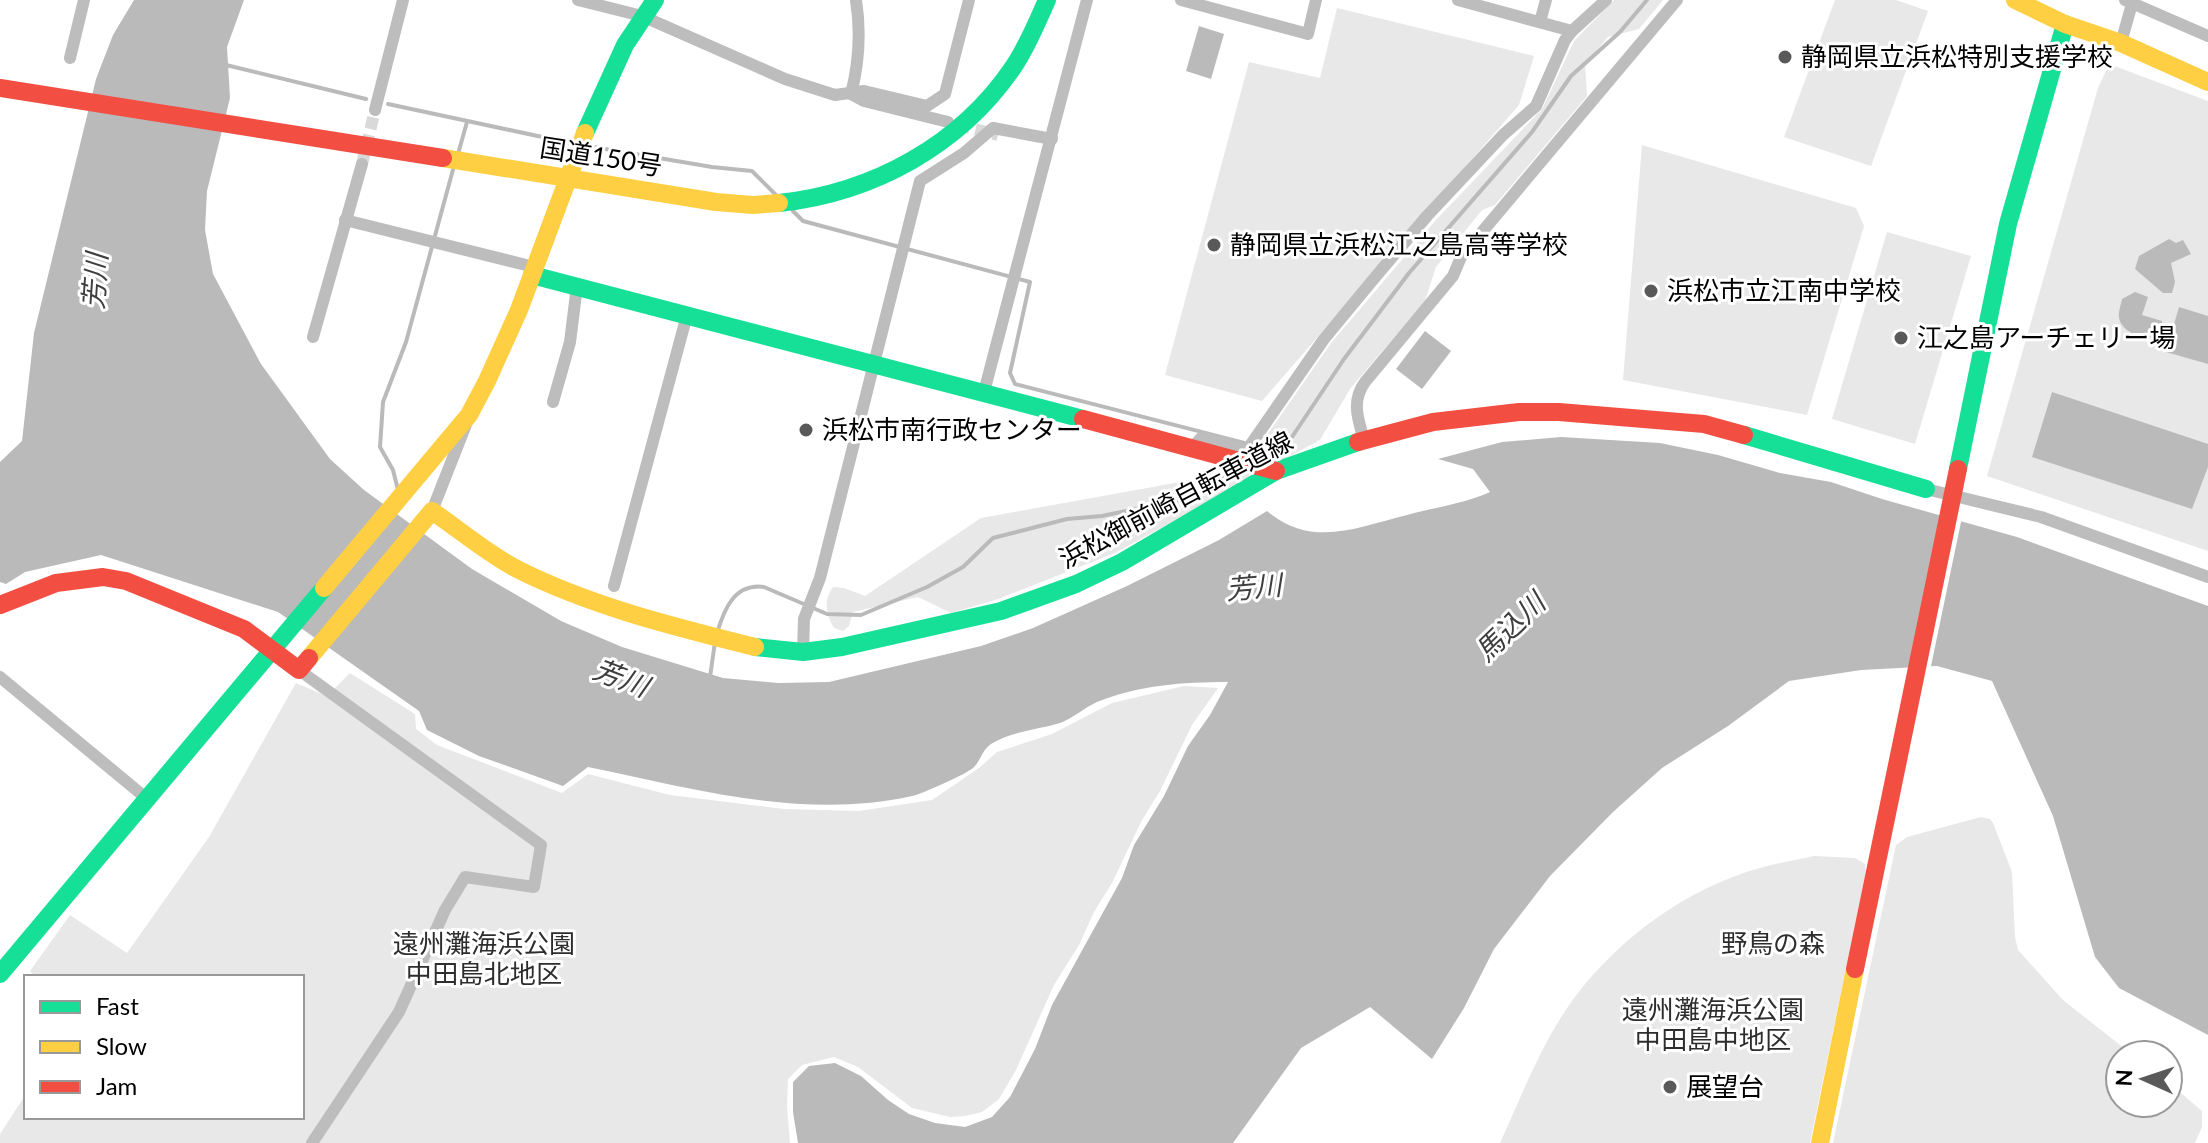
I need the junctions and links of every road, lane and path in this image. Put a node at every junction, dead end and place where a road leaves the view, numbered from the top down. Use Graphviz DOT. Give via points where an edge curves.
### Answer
graph roads {
  1 [pos="84,0"];
  2 [pos="403,0"];
  3 [pos="578,0"];
  4 [pos="655,0"];
  5 [pos="856,0"];
  6 [pos="969,0"];
  7 [pos="1047,0"];
  8 [pos="1087,0"];
  9 [pos="1181,0"];
  10 [pos="1316,0"];
  11 [pos="1458,0"];
  12 [pos="1546,0"];
  13 [pos="1606,0"];
  14 [pos="1677,0"];
  15 [pos="2015,0"];
  16 [pos="2130,1"];
  17 [pos="642,16"];
  18 [pos="1540,22"];
  19 [pos="2065,24"];
  20 [pos="1572,31"];
  21 [pos="2208,36"];
  22 [pos="2121,43"];
  23 [pos="70,58"];
  24 [pos="0,80"];
  25 [pos="2208,82"];
  26 [pos="0,88"];
  27 [pos="851,94"];
  28 [pos="64,96"];
  29 [pos="375,110"];
  30 [pos="948,122"];
  31 [pos="998,135"];
  32 [pos="1051,143"];
  33 [pos="362,164"];
  34 [pos="567,177"];
  35 [pos="345,220"];
  36 [pos="533,271"];
  37 [pos="577,286"];
  38 [pos="687,315"];
  39 [pos="313,337"];
  40 [pos="874,364"];
  41 [pos="984,392"];
  42 [pos="553,402"];
  43 [pos="469,415"];
  44 [pos="1364,440"];
  45 [pos="1192,448"];
  46 [pos="1276,471"];
  47 [pos="1926,489"];
  48 [pos="432,511"];
  49 [pos="2204,576"];
  50 [pos="614,586"];
  51 [pos="0,605"];
  52 [pos="275,648"];
  53 [pos="803,652"];
  54 [pos="299,670"];
  55 [pos="0,677"];
  56 [pos="146,798"];
  57 [pos="0,974"];
  58 [pos="312,1143"];
  59 [pos="1820,1143"];
  1 -- 23 [label="street"];
  2 -- 29 [label="street"];
  3 -- 17 [label="street"];
  4 -- 17 [label="main road"];
  5 -- 27 [label="street" via="859,49"];
  6 -- 27 [label="street" via="945,94 927,106 864,91"];
  7 -- 34 [label="main road, 国道150号" via="1014,66 991,94 948,137 887,175 833,194 766,205"];
  8 -- 32 [label="street"];
  9 -- 10 [label="street" via="1308,34"];
  11 -- 18 [label="street"];
  12 -- 18 [label="street"];
  13 -- 20 [label="street"];
  14 -- 44 [label="street" via="1461,257 1453,276 1357,393"];
  15 -- 19 [label="main road"];
  16 -- 21 [label="street"];
  16 -- 22 [label="street"];
  17 -- 27 [label="street" via="785,79 835,95"];
  17 -- 34 [label="main road" via="612,69"];
  18 -- 20 [label="street"];
  19 -- 22 [label="main road"];
  19 -- 59 [label="main road, bridge" via="2008,224"];
  20 -- 45 [label="street" via="1536,106 1427,216 1359,296 1247,450 1201,438"];
  22 -- 25 [label="main road"];
  24 -- 28 [label="main road, 国道150号"];
  26 -- 28 [label="main road, 国道150号"];
  27 -- 30 [label="street"];
  28 -- 34 [label="main road, 国道150号"];
  31 -- 32 [label="street"];
  32 -- 40 [label="street" via="993,128 920,181"];
  32 -- 41 [label="street"];
  33 -- 35 [label="street"];
  34 -- 36 [label="main road"];
  35 -- 36 [label="street"];
  35 -- 39 [label="street"];
  36 -- 37 [label="main road"];
  36 -- 43 [label="main road"];
  37 -- 38 [label="main road"];
  37 -- 42 [label="street" via="570,342"];
  38 -- 40 [label="main road"];
  38 -- 50 [label="street"];
  40 -- 41 [label="main road"];
  40 -- 53 [label="street" via="820,578 804,619"];
  41 -- 45 [label="main road"];
  43 -- 48 [label="street"];
  43 -- 52 [label="main road"];
  44 -- 46 [label="main road, 浜松御前崎自転車道線"];
  44 -- 47 [label="main road, 浜松御前崎自転車道線" via="1473,416 1604,415 1732,430"];
  45 -- 46 [label="main road"];
  46 -- 53 [label="main road, 浜松御前崎自転車道線" via="1076,584 957,622"];
  47 -- 49 [label="street" via="2041,517"];
  48 -- 53 [label="main road, 浜松御前崎自転車道線" via="517,569 577,595 762,649"];
  48 -- 54 [label="main road"];
  51 -- 52 [label="main road" via="56,583 103,577 152,591 244,629"];
  52 -- 54 [label="main road"];
  52 -- 56 [label="main road"];
  54 -- 58 [label="street" via="541,845 534,887 465,877 399,1012"];
  55 -- 56 [label="street"];
  56 -- 57 [label="main road"];
}
